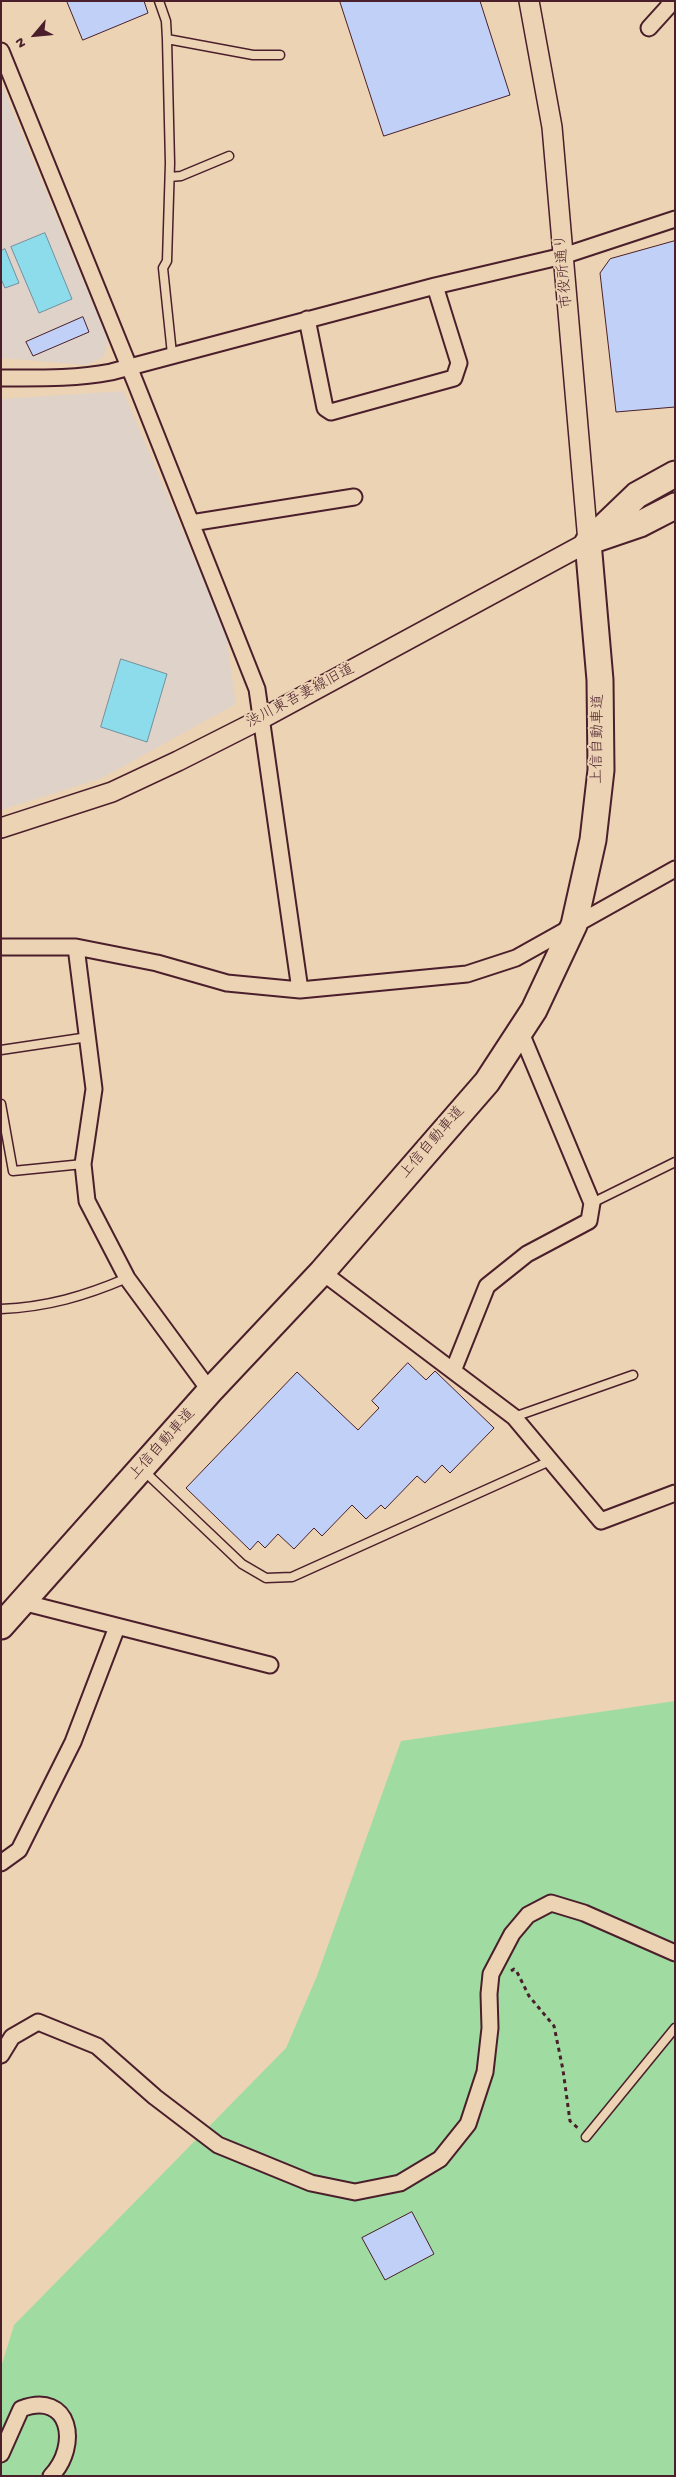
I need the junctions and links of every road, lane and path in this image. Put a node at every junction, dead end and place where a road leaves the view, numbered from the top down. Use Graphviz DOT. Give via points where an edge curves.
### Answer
graph roads {
  1 [pos="159,1"];
  2 [pos="528,1"];
  3 [pos="670,1"];
  4 [pos="649,28"];
  5 [pos="167,39"];
  6 [pos="1,51"];
  7 [pos="280,56"];
  8 [pos="229,156"];
  9 [pos="170,177"];
  10 [pos="675,219"];
  11 [pos="563,256"];
  12 [pos="435,286"];
  13 [pos="306,319"];
  14 [pos="172,354"];
  15 [pos="129,366"];
  16 [pos="1,378"];
  17 [pos="675,474"];
  18 [pos="354,497"];
  19 [pos="674,507"];
  20 [pos="191,523"];
  21 [pos="588,542"];
  22 [pos="263,718"];
  23 [pos="1,828"];
  24 [pos="675,869"];
  25 [pos="574,925"];
  26 [pos="1,947"];
  27 [pos="76,947"];
  28 [pos="300,990"];
  29 [pos="521,1033"];
  30 [pos="88,1037"];
  31 [pos="1,1050"];
  32 [pos="1,1104"];
  33 [pos="675,1162"];
  34 [pos="84,1164"];
  35 [pos="592,1203"];
  36 [pos="322,1272"];
  37 [pos="127,1278"];
  38 [pos="1,1309"];
  39 [pos="453,1371"];
  40 [pos="633,1375"];
  41 [pos="210,1391"];
  42 [pos="514,1417"];
  43 [pos="552,1460"];
  44 [pos="141,1469"];
  45 [pos="675,1492"];
  46 [pos="22,1602"];
  47 [pos="1,1626"];
  48 [pos="116,1627"];
  49 [pos="270,1665"];
  50 [pos="1,1863"];
  51 [pos="675,1954"];
  52 [pos="509,1973"];
  53 [pos="675,2028"];
  54 [pos="1,2055"];
  55 [pos="586,2137"];
  56 [pos="1,2454"];
  57 [pos="51,2476"];
  1 -- 5 [label="lane" via="166,21"];
  2 -- 11 [label="street, 市役所通り" via="552,127"];
  3 -- 4 [label="street"];
  5 -- 7 [label="lane" via="253,55"];
  5 -- 9 [label="lane"];
  6 -- 15 [label="street"];
  8 -- 9 [label="lane" via="181,176"];
  9 -- 14 [label="lane" via="167,261 163,268"];
  10 -- 11 [label="street"];
  11 -- 12 [label="street"];
  11 -- 21 [label="street, 市役所通り"];
  12 -- 13 [label="street"];
  12 -- 13 [label="street" via="459,363 454,378 331,412 325,408"];
  13 -- 14 [label="street"];
  14 -- 15 [label="street"];
  15 -- 16 [label="street" via="89,376"];
  15 -- 20 [label="street"];
  17 -- 21 [label="highway" via="637,495"];
  18 -- 20 [label="street"];
  19 -- 21 [label="highway" via="640,524"];
  20 -- 22 [label="street" via="257,689"];
  21 -- 22 [label="street, 渋川東吾妻線旧道"];
  21 -- 25 [label="highway, 上信自動車道" via="600,680 602,770 592,840"];
  22 -- 23 [label="street, 渋川東吾妻線旧道" via="112,792"];
  22 -- 28 [label="street"];
  24 -- 25 [label="street"];
  25 -- 28 [label="street" via="516,958 467,974"];
  25 -- 29 [label="highway, 上信自動車道"];
  26 -- 27 [label="street"];
  27 -- 28 [label="street" via="157,963 227,983"];
  27 -- 30 [label="street"];
  29 -- 35 [label="street"];
  29 -- 36 [label="highway, 上信自動車道" via="487,1082"];
  30 -- 31 [label="lane"];
  30 -- 34 [label="street" via="94,1089"];
  32 -- 34 [label="lane" via="13,1171"];
  33 -- 35 [label="lane"];
  34 -- 37 [label="street" via="87,1201"];
  35 -- 39 [label="street" via="589,1221 527,1254 487,1286"];
  36 -- 39 [label="street"];
  36 -- 41 [label="highway, 上信自動車道"];
  37 -- 38 [label="lane" via="96,1291 36,1307"];
  37 -- 41 [label="street"];
  39 -- 42 [label="street"];
  40 -- 42 [label="lane"];
  41 -- 44 [label="highway, 上信自動車道"];
  42 -- 43 [label="street"];
  43 -- 44 [label="lane" via="292,1577 266,1578 242,1564"];
  43 -- 45 [label="street" via="601,1522"];
  44 -- 46 [label="highway, 上信自動車道"];
  46 -- 47 [label="highway, 上信自動車道"];
  46 -- 48 [label="street"];
  48 -- 49 [label="street"];
  48 -- 50 [label="street" via="73,1742 19,1850"];
  51 -- 54 [label="street" via="584,1913 551,1903 528,1915 512,1934 491,1974 485,2072 468,2124 440,2159 400,2183 355,2192 311,2183 218,2145 155,2097 97,2046 38,2022 12,2037"];
  52 -- 55 [label="path" via="514,1969 517,1972 529,1996 554,2026 570,2121"];
  53 -- 55 [label="lane"];
  56 -- 57 [label="street" via="21,2409 34,2404 47,2405 60,2413 68,2426 68,2446 58,2469"];
}
